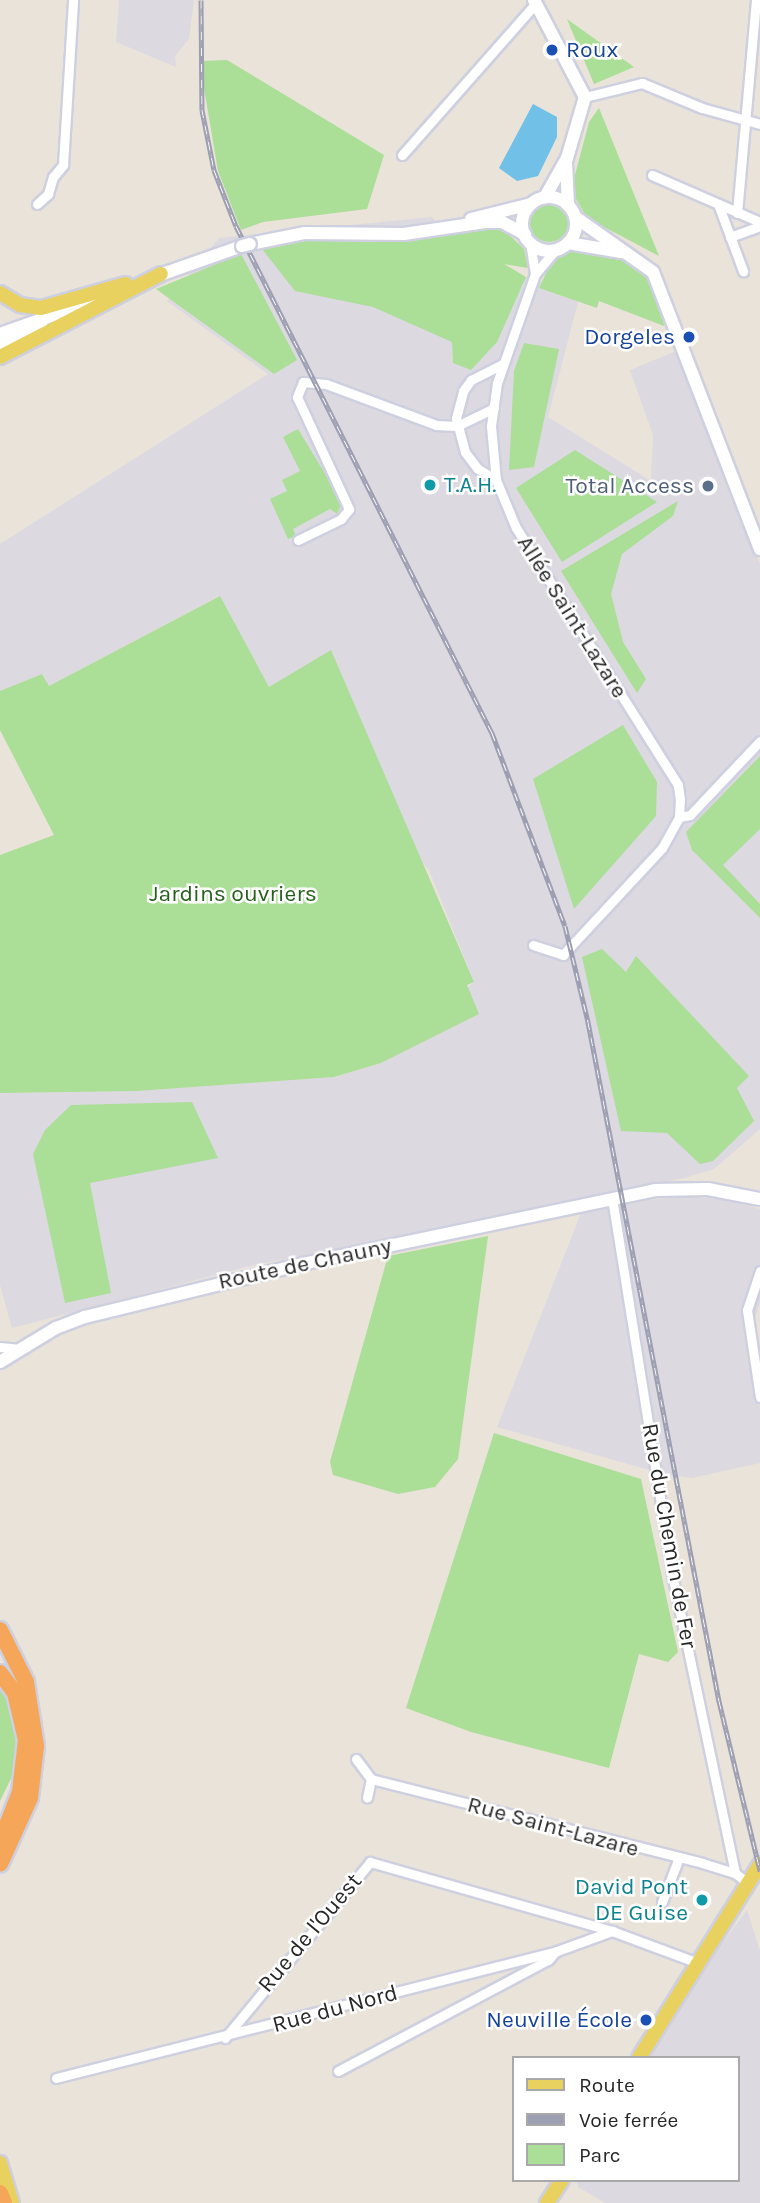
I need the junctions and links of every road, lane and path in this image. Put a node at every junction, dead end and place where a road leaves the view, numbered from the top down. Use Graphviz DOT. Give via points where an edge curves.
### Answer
graph roads {
  1 [pos="73,0"];
  2 [pos="756,0"];
  3 [pos="535,1"];
  4 [pos="585,97"];
  5 [pos="745,122"];
  6 [pos="760,124"];
  7 [pos="402,155"];
  8 [pos="567,158"];
  9 [pos="652,175"];
  10 [pos="545,197"];
  11 [pos="37,204"];
  12 [pos="531,204"];
  13 [pos="718,204"];
  14 [pos="568,205"];
  15 [pos="737,214"];
  16 [pos="575,217"];
  17 [pos="760,224"];
  18 [pos="451,226"];
  19 [pos="730,237"];
  20 [pos="527,238"];
  21 [pos="568,243"];
  22 [pos="555,250"];
  23 [pos="638,257"];
  24 [pos="743,271"];
  25 [pos="161,274"];
  26 [pos="536,274"];
  27 [pos="0,293"];
  28 [pos="89,304"];
  29 [pos="0,334"];
  30 [pos="0,346"];
  31 [pos="0,357"];
  32 [pos="503,364"];
  33 [pos="494,408"];
  34 [pos="457,426"];
  35 [pos="496,480"];
  36 [pos="299,540"];
  37 [pos="760,549"];
  38 [pos="760,742"];
  39 [pos="679,817"];
  40 [pos="533,945"];
  41 [pos="617,1197"];
  42 [pos="760,1199"];
  43 [pos="760,1271"];
  44 [pos="0,1347"];
  45 [pos="20,1349"];
  46 [pos="0,1362"];
  47 [pos="760,1397"];
  48 [pos="0,1630"];
  49 [pos="0,1673"];
  50 [pos="356,1759"];
  51 [pos="371,1779"];
  52 [pos="367,1798"];
  53 [pos="0,1843"];
  54 [pos="678,1860"];
  55 [pos="0,1864"];
  56 [pos="760,1864"];
  57 [pos="735,1873"];
  58 [pos="746,1887"];
  59 [pos="662,1902"];
  60 [pos="612,1931"];
  61 [pos="556,1951"];
  62 [pos="698,1963"];
  63 [pos="225,2038"];
  64 [pos="640,2056"];
  65 [pos="338,2071"];
  66 [pos="56,2078"];
  67 [pos="0,2163"];
  68 [pos="561,2182"];
  69 [pos="0,2193"];
  70 [pos="4,2203"];
  71 [pos="12,2203"];
  72 [pos="547,2203"];
  1 -- 11 [label="street" via="63,165 48,194"];
  2 -- 5 [label="street"];
  3 -- 4 [label="street"];
  3 -- 7 [label="street"];
  4 -- 5 [label="street" via="642,83"];
  4 -- 8 [label="street"];
  5 -- 6 [label="street"];
  5 -- 15 [label="street"];
  8 -- 10 [label="street"];
  8 -- 14 [label="street"];
  9 -- 13 [label="street"];
  10 -- 12 [label="street"];
  10 -- 14 [label="street"];
  12 -- 18 [label="street"];
  12 -- 20 [label="street" via="523,218"];
  13 -- 15 [label="street"];
  13 -- 19 [label="street"];
  14 -- 16 [label="street"];
  15 -- 17 [label="street"];
  16 -- 21 [label="street"];
  16 -- 23 [label="street"];
  17 -- 19 [label="street"];
  18 -- 20 [label="street" via="502,222"];
  18 -- 25 [label="street" via="404,234 304,233 246,245"];
  19 -- 24 [label="street"];
  20 -- 22 [label="street"];
  20 -- 26 [label="street"];
  21 -- 22 [label="street"];
  21 -- 23 [label="street"];
  22 -- 26 [label="street"];
  23 -- 37 [label="street" via="664,293"];
  25 -- 27 [label="main road" via="41,308 20,305"];
  25 -- 28 [label="street"];
  25 -- 31 [label="main road"];
  26 -- 32 [label="street, Allée Saint-Lazare"];
  28 -- 29 [label="street"];
  28 -- 30 [label="street"];
  32 -- 33 [label="street, Allée Saint-Lazare"];
  32 -- 34 [label="street" via="483,371 463,391"];
  33 -- 34 [label="street"];
  33 -- 35 [label="street, Allée Saint-Lazare" via="491,456"];
  34 -- 35 [label="street" via="477,468"];
  34 -- 36 [label="street" via="413,419 314,381 298,385 300,405 349,509 341,519"];
  35 -- 39 [label="street, Allée Saint-Lazare" via="516,528 678,785"];
  38 -- 39 [label="street" via="690,815"];
  39 -- 40 [label="street" via="662,848 563,955"];
  41 -- 42 [label="street, Route de Chauny" via="692,1188"];
  41 -- 45 [label="street, Route de Chauny" via="146,1299 56,1328"];
  41 -- 57 [label="street, Rue du Chemin de Fer" via="672,1574"];
  43 -- 47 [label="street" via="747,1310"];
  44 -- 45 [label="street"];
  45 -- 46 [label="street, Route de Chauny"];
  48 -- 55 [label="highway" via="28,1691 36,1768 20,1826"];
  49 -- 53 [label="highway" via="15,1693 26,1740 20,1792"];
  50 -- 51 [label="street"];
  51 -- 52 [label="street"];
  51 -- 54 [label="street, Rue Saint-Lazare"];
  54 -- 57 [label="street, Rue Saint-Lazare"];
  54 -- 59 [label="street"];
  56 -- 58 [label="main road"];
  57 -- 58 [label="street"];
  58 -- 62 [label="main road"];
  60 -- 61 [label="street, Rue du Nord"];
  60 -- 62 [label="street"];
  60 -- 63 [label="street, Rue de l'Ouest" via="370,1862"];
  61 -- 63 [label="street, Rue du Nord"];
  61 -- 65 [label="street" via="548,1960"];
  62 -- 64 [label="main road"];
  63 -- 66 [label="street, Rue du Nord"];
  67 -- 71 [label="main road"];
  68 -- 72 [label="main road"];
  69 -- 70 [label="highway"];
}
